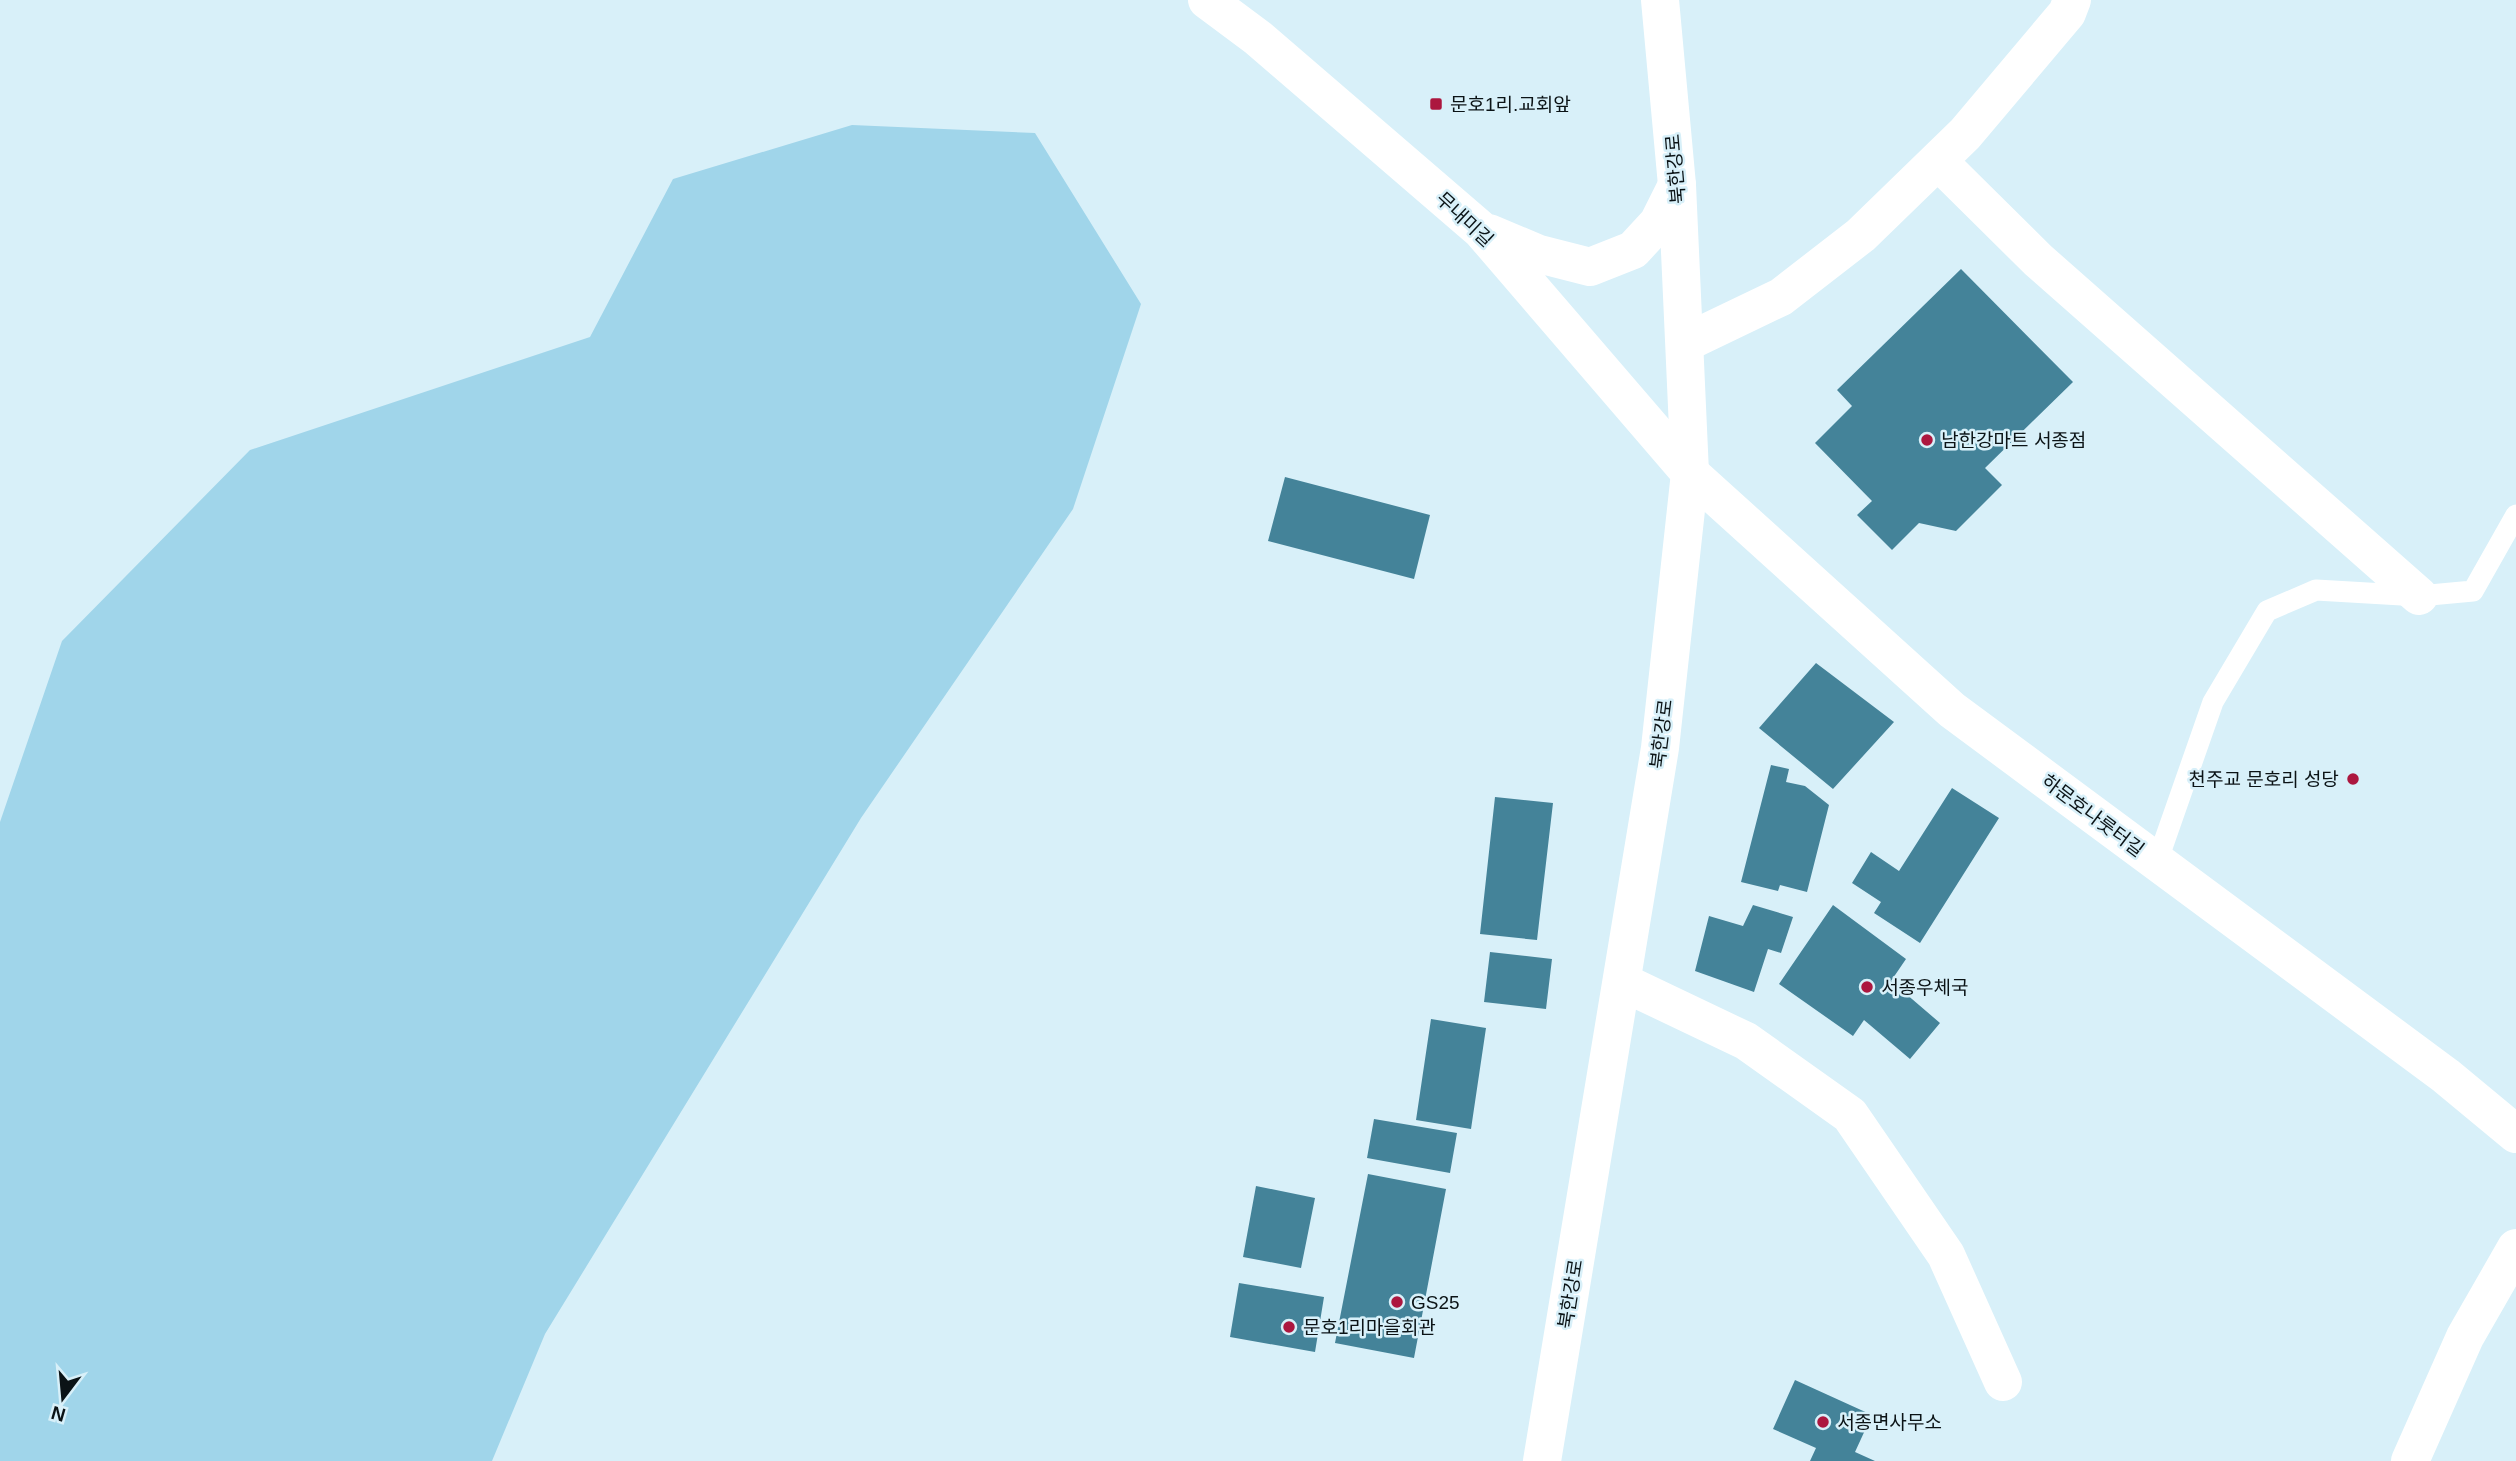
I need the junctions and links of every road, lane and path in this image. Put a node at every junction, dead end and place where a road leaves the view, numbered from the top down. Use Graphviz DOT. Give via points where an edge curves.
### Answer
graph roads {
  1 [pos="1207,0"];
  2 [pos="1660,0"];
  3 [pos="2072,0"];
  4 [pos="1938,161"];
  5 [pos="1678,185"];
  6 [pos="1481,230"];
  7 [pos="1685,343"];
  8 [pos="1690,473"];
  9 [pos="2516,515"];
  10 [pos="2419,596"];
  11 [pos="2157,862"];
  12 [pos="1622,982"];
  13 [pos="2516,1134"];
  14 [pos="2516,1248"];
  15 [pos="2003,1382"];
  16 [pos="1542,1461"];
  17 [pos="2410,1461"];
  1 -- 6 [label="street, 무내미길" via="1258,38"];
  2 -- 5 [label="street, 북한강로"];
  3 -- 4 [label="street" via="2067,13"];
  4 -- 7 [label="street" via="1861,235 1781,297"];
  4 -- 10 [label="street" via="2038,260"];
  5 -- 6 [label="street" via="1658,223 1633,250 1590,267 1539,254"];
  5 -- 7 [label="street, 북한강로"];
  6 -- 8 [label="street, 무내미길"];
  7 -- 8 [label="street, 북한강로"];
  8 -- 11 [label="street, 하문호나룻터길" via="1952,710"];
  8 -- 12 [label="street, 북한강로" via="1660,748"];
  9 -- 10 [label="lane" via="2473,591"];
  10 -- 11 [label="lane" via="2316,590 2267,611 2213,702"];
  11 -- 13 [label="street, 하문호나룻터길" via="2446,1076"];
  12 -- 15 [label="street" via="1746,1041 1850,1115 1946,1255"];
  12 -- 16 [label="street, 북한강로"];
  14 -- 17 [label="street" via="2465,1337"];
}
